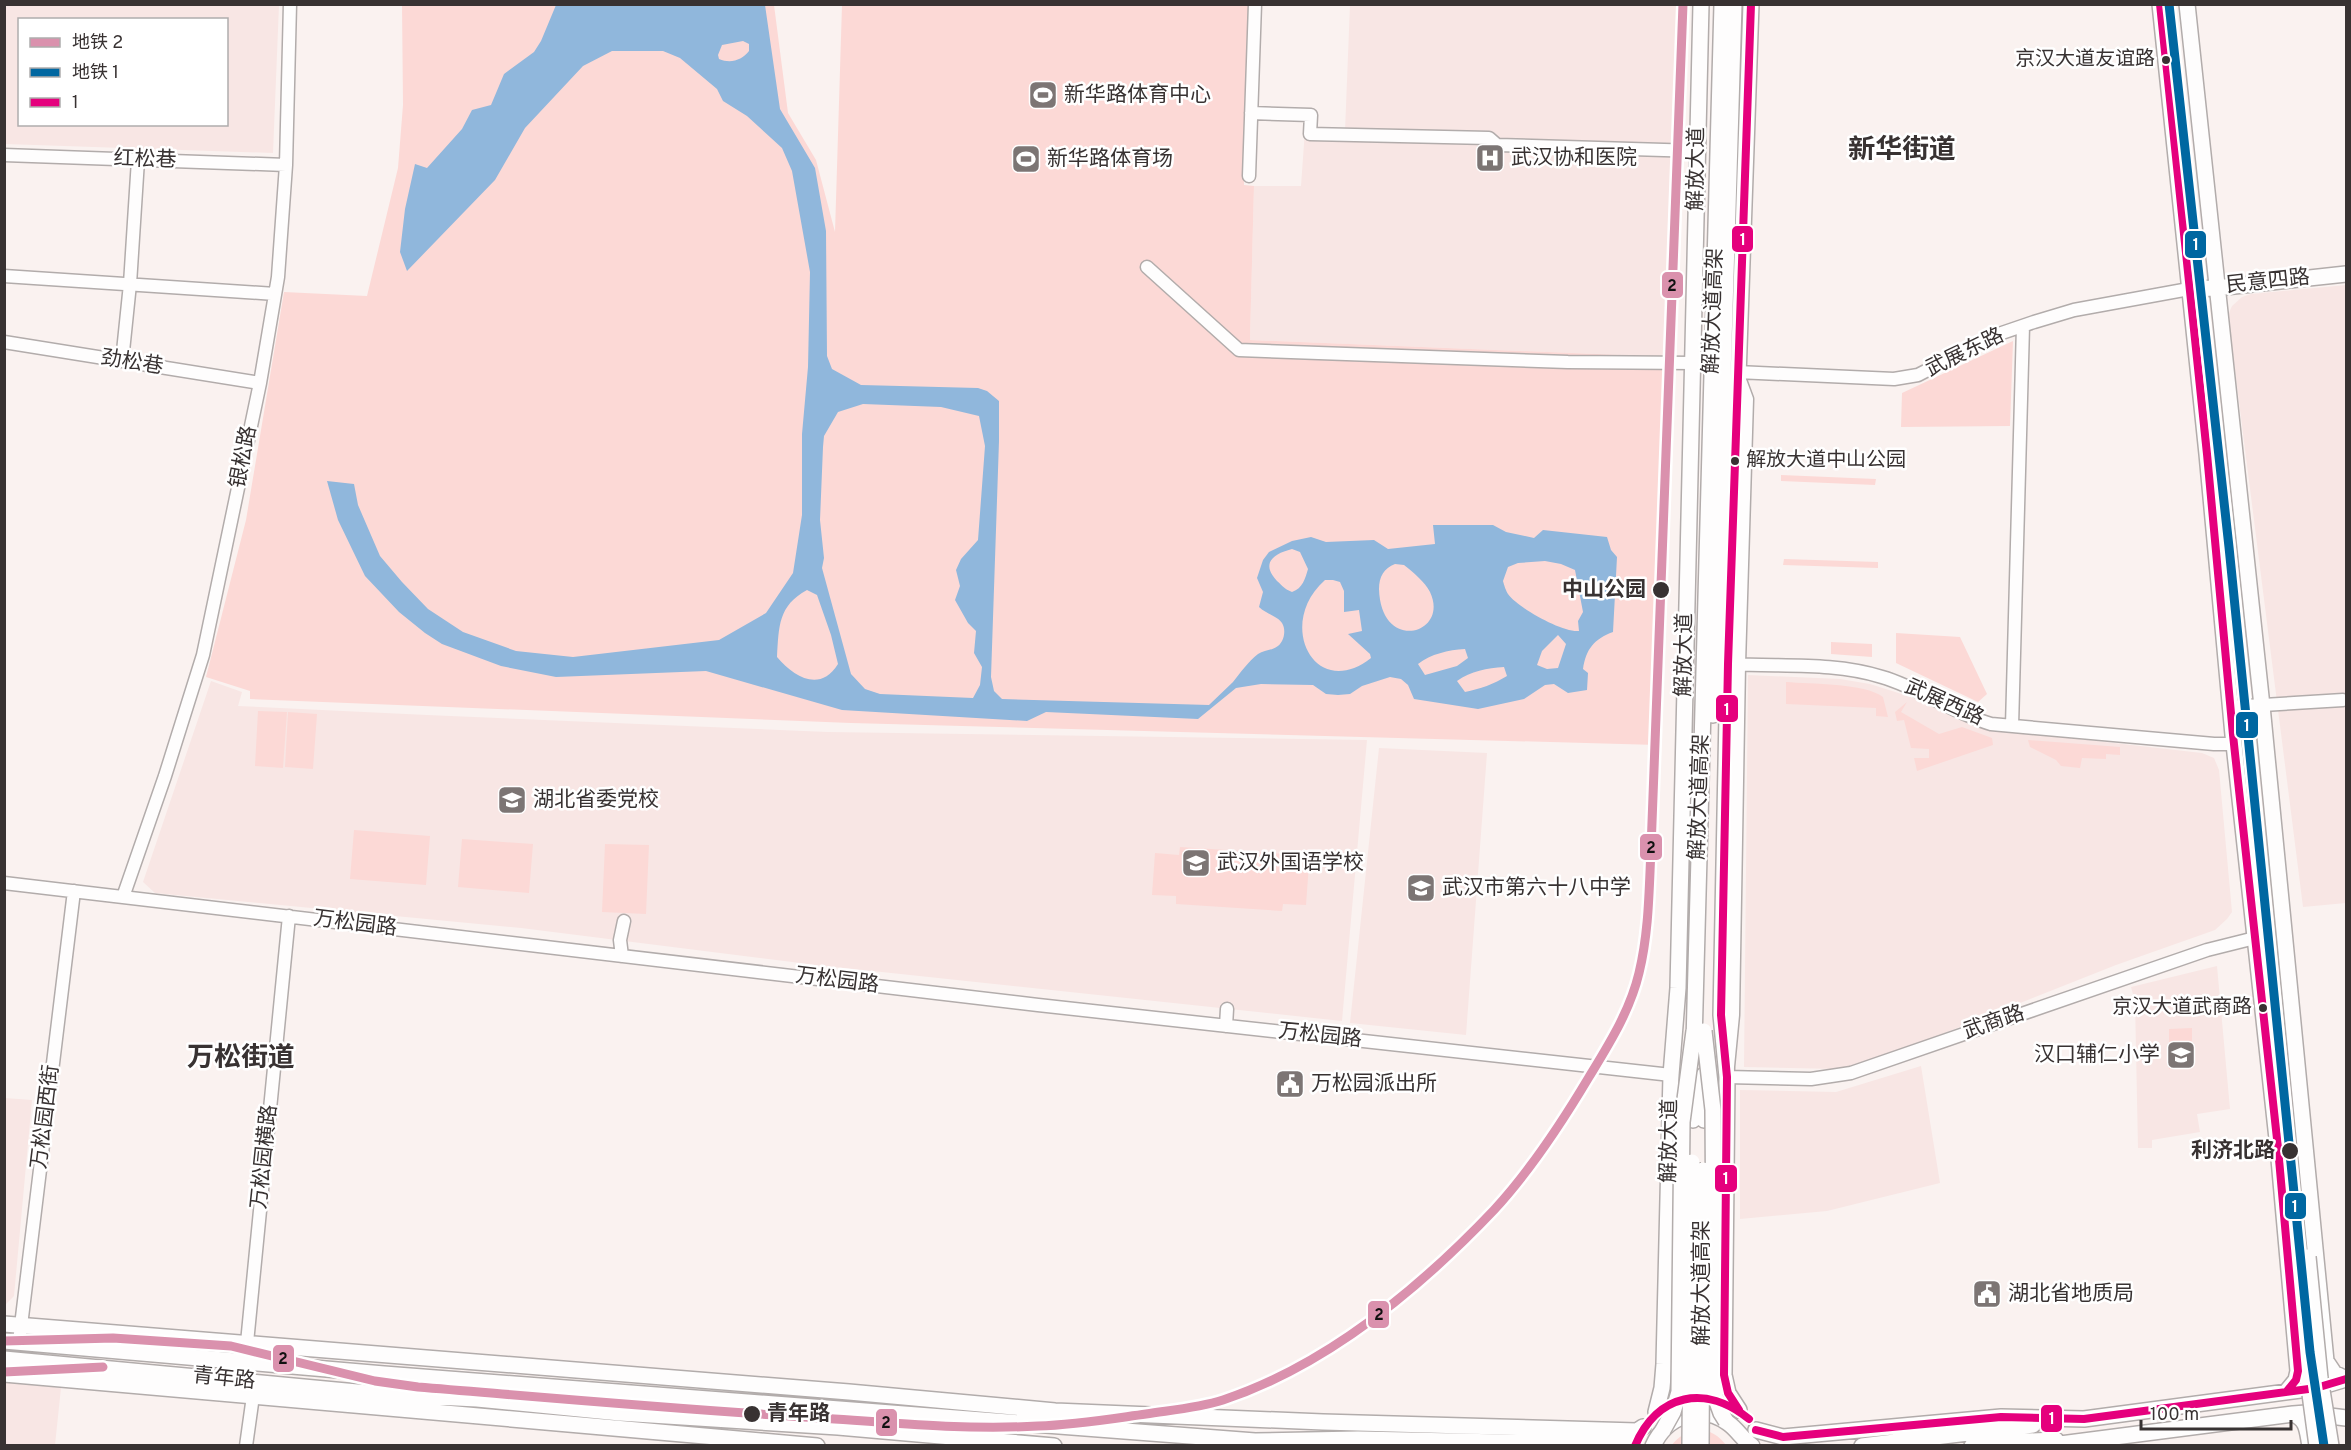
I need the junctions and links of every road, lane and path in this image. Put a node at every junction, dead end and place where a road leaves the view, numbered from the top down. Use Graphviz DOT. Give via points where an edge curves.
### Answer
graph roads {
  1 [pos="290,4"];
  2 [pos="1255,4"];
  3 [pos="1701,4"];
  4 [pos="1722,4"];
  5 [pos="1734,4"];
  6 [pos="1751,4"];
  7 [pos="2160,4"];
  8 [pos="2187,4"];
  9 [pos="1251,113"];
  10 [pos="1697,151"];
  11 [pos="4,156"];
  12 [pos="138,160"];
  13 [pos="286,165"];
  14 [pos="1249,176"];
  15 [pos="1148,267"];
  16 [pos="2346,274"];
  17 [pos="4,276"];
  18 [pos="130,284"];
  19 [pos="2216,288"];
  20 [pos="2189,289"];
  21 [pos="275,294"];
  22 [pos="2024,326"];
  23 [pos="4,342"];
  24 [pos="122,361"];
  25 [pos="1694,363"];
  26 [pos="1737,372"];
  27 [pos="260,383"];
  28 [pos="1733,664"];
  29 [pos="2343,700"];
  30 [pos="2262,706"];
  31 [pos="2230,707"];
  32 [pos="2012,726"];
  33 [pos="2234,744"];
  34 [pos="4,883"];
  35 [pos="74,891"];
  36 [pos="123,897"];
  37 [pos="289,916"];
  38 [pos="624,921"];
  39 [pos="2255,938"];
  40 [pos="622,956"];
  41 [pos="1227,1009"];
  42 [pos="1226,1026"];
  43 [pos="1699,1031"];
  44 [pos="1671,1075"];
  45 [pos="1727,1077"];
  46 [pos="2310,1195"];
  47 [pos="2283,1201"];
  48 [pos="2302,1259"];
  49 [pos="4,1324"];
  50 [pos="21,1325"];
  51 [pos="185,1339"];
  52 [pos="12,1342"];
  53 [pos="247,1344"];
  54 [pos="77,1348"];
  55 [pos="4,1359"];
  56 [pos="245,1363"];
  57 [pos="76,1365"];
  58 [pos="565,1369"];
  59 [pos="4,1374"];
  60 [pos="2346,1379"];
  61 [pos="2316,1388"];
  62 [pos="254,1389"];
  63 [pos="179,1390"];
  64 [pos="2346,1390"];
  65 [pos="2287,1391"];
  66 [pos="646,1394"];
  67 [pos="486,1400"];
  68 [pos="2346,1408"];
  69 [pos="1042,1410"];
  70 [pos="1739,1410"];
  71 [pos="1656,1412"];
  72 [pos="2299,1414"];
  73 [pos="2084,1419"];
  74 [pos="2346,1419"];
  75 [pos="732,1420"];
  76 [pos="1726,1421"];
  77 [pos="587,1425"];
  78 [pos="1663,1430"];
  79 [pos="1756,1430"];
  80 [pos="644,1431"];
  81 [pos="1123,1432"];
  82 [pos="1638,1434"];
  83 [pos="2001,1436"];
  84 [pos="1007,1442"];
  85 [pos="1255,1442"];
  86 [pos="2087,1442"];
  87 [pos="1653,1445"];
  88 [pos="246,1446"];
  89 [pos="817,1446"];
  90 [pos="988,1446"];
  91 [pos="1054,1446"];
  92 [pos="1296,1446"];
  93 [pos="1690,1446"];
  94 [pos="1701,1446"];
  95 [pos="1752,1446"];
  96 [pos="1762,1446"];
  97 [pos="1862,1446"];
  98 [pos="1972,1446"];
  99 [pos="2045,1446"];
  100 [pos="2310,1446"];
  101 [pos="2317,1446"];
  102 [pos="2331,1446"];
  103 [pos="2338,1446"];
  1 -- 13 [label="street, 银松路"];
  2 -- 9 [label="street"];
  3 -- 10 [label="main road, 解放大道"];
  4 -- 43 [label="main road, 解放大道高架"];
  5 -- 43 [label="main road, 解放大道高架"];
  6 -- 26 [label="main road, 解放大道"];
  7 -- 20 [label="main road"];
  8 -- 19 [label="main road"];
  9 -- 10 [label="street" via="1311,115 1310,134 1490,138 1497,146"];
  9 -- 14 [label="street"];
  10 -- 25 [label="main road, 解放大道"];
  11 -- 12 [label="street, 红松巷"];
  12 -- 13 [label="street, 红松巷"];
  12 -- 18 [label="street"];
  13 -- 21 [label="street, 银松路"];
  15 -- 25 [label="street" via="1239,350"];
  16 -- 19 [label="main road, 民意四路"];
  17 -- 18 [label="street"];
  18 -- 21 [label="street"];
  18 -- 24 [label="street"];
  19 -- 20 [label="main road, 民意四路"];
  19 -- 30 [label="main road"];
  20 -- 22 [label="street, 武展东路" via="2074,310"];
  20 -- 31 [label="main road"];
  21 -- 27 [label="street, 银松路"];
  22 -- 26 [label="street, 武展东路" via="1993,336 1918,375 1894,379"];
  22 -- 32 [label="street"];
  23 -- 24 [label="street, 劲松巷"];
  24 -- 27 [label="street, 劲松巷"];
  25 -- 44 [label="main road, 解放大道" via="1678,988"];
  26 -- 28 [label="main road, 解放大道"];
  27 -- 36 [label="street, 银松路" via="203,656"];
  28 -- 32 [label="street, 武展西路" via="1864,672 1899,683 1972,718"];
  28 -- 45 [label="main road, 解放大道" via="1721,1015"];
  29 -- 30 [label="street"];
  30 -- 31 [label="street"];
  30 -- 46 [label="main road"];
  31 -- 33 [label="main road"];
  32 -- 33 [label="street, 武展西路"];
  33 -- 39 [label="main road"];
  34 -- 35 [label="street, 万松园路"];
  35 -- 36 [label="street, 万松园路"];
  35 -- 50 [label="street, 万松园西街"];
  36 -- 37 [label="street, 万松园路"];
  37 -- 40 [label="street, 万松园路"];
  37 -- 53 [label="street, 万松园横路"];
  38 -- 40 [label="street"];
  39 -- 45 [label="street, 武商路" via="2207,950 1851,1073 1811,1079"];
  39 -- 47 [label="main road"];
  40 -- 42 [label="street, 万松园路"];
  41 -- 42 [label="street"];
  42 -- 44 [label="street, 万松园路"];
  43 -- 76 [label="main road, bridge" via="1713,1124 1715,1396"];
  43 -- 78 [label="main road, bridge" via="1682,1122 1679,1392"];
  43 -- 93 [label="main road, 解放大道高架, bridge"];
  43 -- 94 [label="main road, 解放大道高架, bridge"];
  44 -- 71 [label="main road, 解放大道" via="1664,1364"];
  45 -- 70 [label="main road, 解放大道" via="1725,1375 1728,1393"];
  46 -- 48 [label="main road"];
  46 -- 60 [label="main road" via="2326,1361 2334,1373"];
  47 -- 48 [label="main road"];
  47 -- 65 [label="main road" via="2298,1371"];
  48 -- 101 [label="main road, bridge"];
  48 -- 102 [label="main road, bridge"];
  49 -- 50 [label="main road"];
  50 -- 51 [label="main road"];
  50 -- 52 [label="street, 万松园西街"];
  51 -- 53 [label="main road"];
  51 -- 54 [label="main road"];
  52 -- 54 [label="main road, 青年路"];
  53 -- 56 [label="street, 万松园横路"];
  53 -- 58 [label="main road"];
  54 -- 56 [label="main road, 青年路"];
  55 -- 57 [label="main road, 青年路"];
  56 -- 66 [label="main road, 青年路"];
  57 -- 62 [label="main road, 青年路"];
  57 -- 63 [label="main road"];
  58 -- 66 [label="main road"];
  58 -- 69 [label="main road"];
  59 -- 63 [label="main road"];
  60 -- 61 [label="main road"];
  61 -- 64 [label="main road"];
  61 -- 65 [label="main road"];
  62 -- 63 [label="main road"];
  62 -- 67 [label="main road, 青年路"];
  62 -- 77 [label="main road"];
  62 -- 88 [label="street"];
  65 -- 73 [label="main road"];
  66 -- 81 [label="main road, 青年路"];
  67 -- 75 [label="main road, 青年路"];
  67 -- 77 [label="main road"];
  68 -- 72 [label="main road"];
  69 -- 81 [label="main road"];
  69 -- 82 [label="main road"];
  70 -- 71 [label="main road" via="1720,1400 1694,1396"];
  70 -- 79 [label="main road"];
  71 -- 82 [label="main road"];
  72 -- 74 [label="main road"];
  72 -- 86 [label="main road"];
  72 -- 100 [label="main road" via="2306,1423"];
  73 -- 79 [label="main road" via="2001,1417 1783,1437"];
  73 -- 83 [label="main road"];
  74 -- 103 [label="main road" via="2336,1428"];
  75 -- 80 [label="main road"];
  75 -- 84 [label="main road, 青年路"];
  76 -- 78 [label="main road, bridge" via="1708,1414 1688,1414"];
  76 -- 95 [label="main road"];
  77 -- 80 [label="main road"];
  78 -- 87 [label="main road"];
  79 -- 96 [label="main road"];
  80 -- 89 [label="main road"];
  81 -- 85 [label="main road, 青年路"];
  82 -- 85 [label="main road, 青年路" via="1606,1444 1358,1439"];
  83 -- 86 [label="main road"];
  83 -- 97 [label="main road"];
  83 -- 98 [label="main road"];
  84 -- 90 [label="main road"];
  84 -- 91 [label="main road, 青年路"];
  85 -- 92 [label="main road"];
  86 -- 99 [label="main road"];
}
